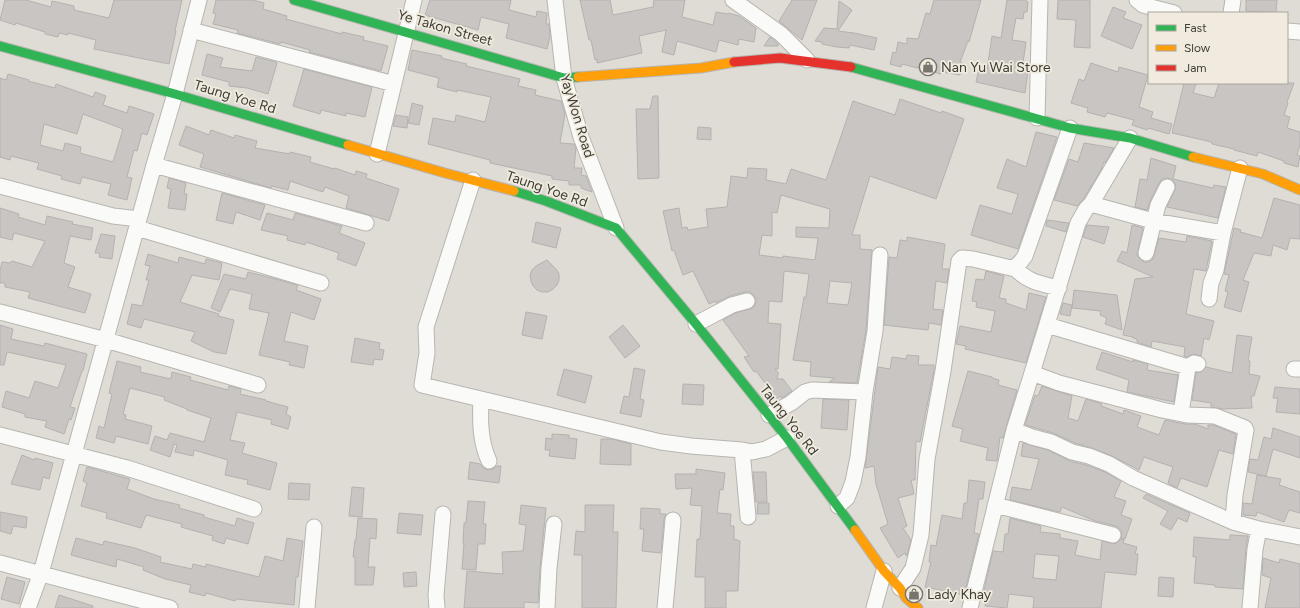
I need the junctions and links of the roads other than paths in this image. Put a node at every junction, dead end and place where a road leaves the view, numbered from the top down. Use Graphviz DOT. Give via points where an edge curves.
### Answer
graph roads {
  1 [pos="199,0"];
  2 [pos="294,0"];
  3 [pos="414,0"];
  4 [pos="555,0"];
  5 [pos="733,0"];
  6 [pos="1040,0"];
  7 [pos="1137,0"];
  8 [pos="1232,0"];
  9 [pos="1170,12"];
  10 [pos="1231,12"];
  11 [pos="191,30"];
  12 [pos="1288,31"];
  13 [pos="407,32"];
  14 [pos="1300,32"];
  15 [pos="0,46"];
  16 [pos="807,60"];
  17 [pos="564,78"];
  18 [pos="394,84"];
  19 [pos="175,94"];
  20 [pos="1037,118"];
  21 [pos="1070,128"];
  22 [pos="1130,138"];
  23 [pos="377,154"];
  24 [pos="154,165"];
  25 [pos="1240,168"];
  26 [pos="474,180"];
  27 [pos="0,186"];
  28 [pos="1166,187"];
  29 [pos="1300,190"];
  30 [pos="1091,204"];
  31 [pos="1153,221"];
  32 [pos="138,223"];
  33 [pos="366,223"];
  34 [pos="616,228"];
  35 [pos="1223,234"];
  36 [pos="1146,253"];
  37 [pos="880,255"];
  38 [pos="1015,268"];
  39 [pos="321,283"];
  40 [pos="1059,288"];
  41 [pos="1209,299"];
  42 [pos="747,301"];
  43 [pos="0,312"];
  44 [pos="696,324"];
  45 [pos="1047,325"];
  46 [pos="106,340"];
  47 [pos="1032,373"];
  48 [pos="258,386"];
  49 [pos="866,392"];
  50 [pos="481,399"];
  51 [pos="1180,413"];
  52 [pos="769,415"];
  53 [pos="1014,430"];
  54 [pos="0,435"];
  55 [pos="787,438"];
  56 [pos="742,450"];
  57 [pos="74,454"];
  58 [pos="489,461"];
  59 [pos="995,504"];
  60 [pos="838,506"];
  61 [pos="254,509"];
  62 [pos="443,514"];
  63 [pos="748,517"];
  64 [pos="673,520"];
  65 [pos="1233,522"];
  66 [pos="554,524"];
  67 [pos="314,527"];
  68 [pos="1259,529"];
  69 [pos="1113,535"];
  70 [pos="1300,537"];
  71 [pos="0,563"];
  72 [pos="884,571"];
  73 [pos="41,573"];
  74 [pos="900,588"];
  75 [pos="28,608"];
  76 [pos="170,608"];
  77 [pos="307,608"];
  78 [pos="437,608"];
  79 [pos="548,608"];
  80 [pos="665,608"];
  81 [pos="874,608"];
  82 [pos="918,608"];
  83 [pos="970,608"];
  84 [pos="1250,608"];
  1 -- 11 [label="street"];
  2 -- 13 [label="street, Ye Takon Street"];
  3 -- 13 [label="street"];
  4 -- 17 [label="street, YayWon Road"];
  5 -- 16 [label="street" via="782,34"];
  6 -- 20 [label="street"];
  7 -- 9 [label="street" via="1143,5"];
  8 -- 10 [label="street"];
  11 -- 18 [label="street"];
  11 -- 19 [label="street"];
  12 -- 14 [label="street"];
  13 -- 17 [label="street, Ye Takon Street"];
  13 -- 18 [label="street"];
  15 -- 19 [label="street, Taung Yoe Rd"];
  16 -- 17 [label="street" via="739,61 701,68"];
  16 -- 20 [label="street" via="845,64"];
  17 -- 34 [label="street, YayWon Road" via="581,137"];
  18 -- 23 [label="street"];
  19 -- 23 [label="street, Taung Yoe Rd"];
  19 -- 24 [label="street"];
  20 -- 21 [label="street"];
  21 -- 22 [label="street"];
  21 -- 38 [label="street" via="1025,256"];
  22 -- 25 [label="street" via="1180,154"];
  22 -- 30 [label="street"];
  23 -- 26 [label="street, Taung Yoe Rd"];
  24 -- 32 [label="street"];
  24 -- 33 [label="street"];
  25 -- 29 [label="street" via="1263,174"];
  25 -- 35 [label="street"];
  26 -- 34 [label="street, Taung Yoe Rd" via="546,201"];
  26 -- 50 [label="street" via="426,327 427,353 422,385"];
  27 -- 32 [label="street"];
  28 -- 31 [label="street"];
  30 -- 31 [label="street"];
  30 -- 40 [label="street" via="1078,222"];
  31 -- 35 [label="street"];
  31 -- 36 [label="street"];
  32 -- 39 [label="street"];
  32 -- 46 [label="street"];
  34 -- 44 [label="street, Taung Yoe Rd"];
  35 -- 41 [label="street"];
  37 -- 49 [label="street" via="875,331"];
  38 -- 40 [label="street" via="1033,282"];
  38 -- 74 [label="street" via="973,259 962,258 959,261 927,459 921,535 913,568"];
  40 -- 45 [label="street"];
  42 -- 44 [label="street" via="732,305"];
  43 -- 46 [label="street"];
  44 -- 52 [label="street, Taung Yoe Rd"];
  45 -- 47 [label="street"];
  45 -- 51 [label="street" via="1193,366"];
  46 -- 48 [label="street"];
  46 -- 57 [label="street"];
  47 -- 51 [label="street" via="1059,383"];
  47 -- 53 [label="street"];
  49 -- 52 [label="street" via="812,390"];
  49 -- 60 [label="street" via="853,482 847,498"];
  50 -- 56 [label="street" via="660,442"];
  50 -- 58 [label="street" via="480,419 484,449"];
  51 -- 65 [label="street" via="1214,416 1246,430"];
  52 -- 55 [label="street, Taung Yoe Rd"];
  53 -- 59 [label="street"];
  53 -- 65 [label="street" via="1109,464 1134,478"];
  54 -- 57 [label="street"];
  55 -- 56 [label="street" via="766,449 752,452"];
  55 -- 60 [label="street, Taung Yoe Rd"];
  56 -- 63 [label="street"];
  57 -- 61 [label="street" via="127,468"];
  57 -- 73 [label="street"];
  59 -- 69 [label="street"];
  59 -- 83 [label="street"];
  60 -- 72 [label="street, Taung Yoe Rd"];
  62 -- 78 [label="street"];
  64 -- 80 [label="street"];
  65 -- 68 [label="street"];
  66 -- 79 [label="street"];
  67 -- 77 [label="street"];
  68 -- 70 [label="street"];
  68 -- 84 [label="street"];
  71 -- 73 [label="street"];
  72 -- 74 [label="street, Taung Yoe Rd"];
  72 -- 81 [label="street"];
  73 -- 75 [label="street"];
  73 -- 76 [label="street"];
  74 -- 82 [label="street, Taung Yoe Rd" via="906,598"];
}
